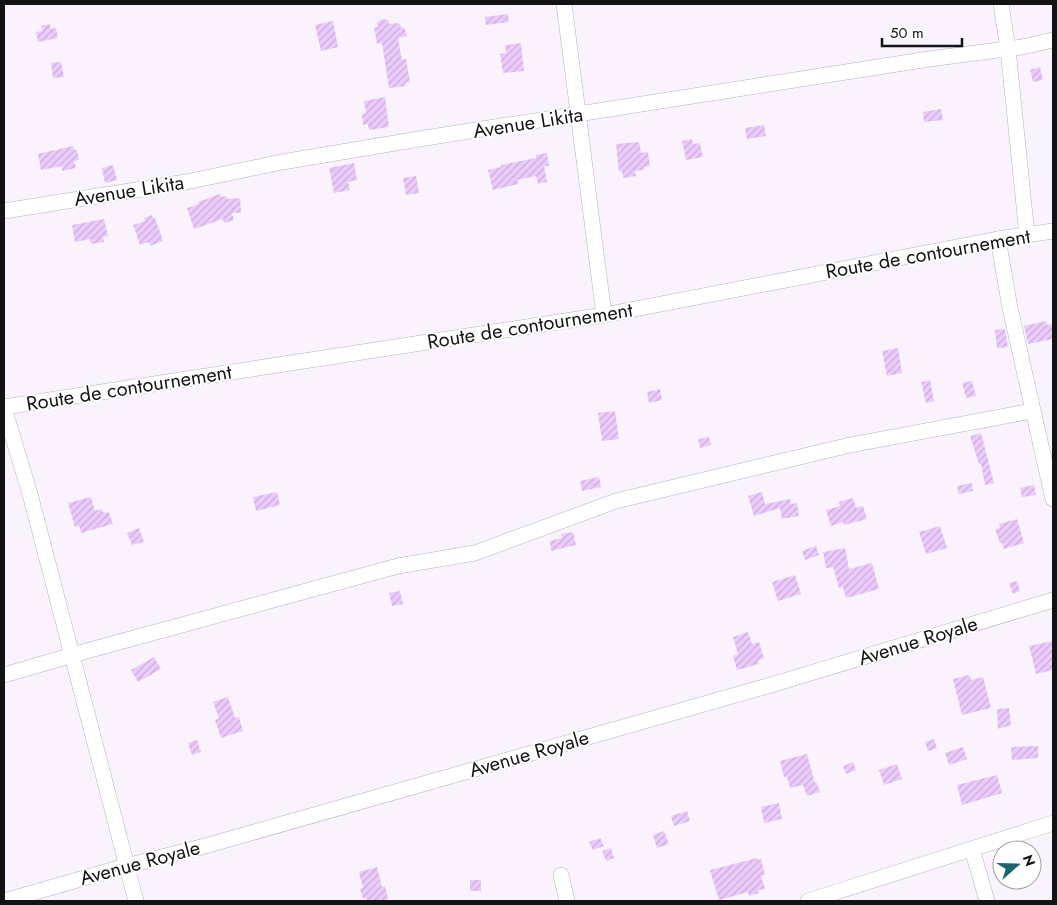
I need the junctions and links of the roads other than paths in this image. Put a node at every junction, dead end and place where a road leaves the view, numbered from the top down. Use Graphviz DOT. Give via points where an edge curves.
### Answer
graph roads {
  1 [pos="564,4"];
  2 [pos="1001,4"];
  3 [pos="1053,40"];
  4 [pos="1008,49"];
  5 [pos="578,115"];
  6 [pos="4,211"];
  7 [pos="1053,231"];
  8 [pos="1027,235"];
  9 [pos="998,239"];
  10 [pos="604,315"];
  11 [pos="4,408"];
  12 [pos="1032,411"];
  13 [pos="1053,499"];
  14 [pos="1053,600"];
  15 [pos="72,655"];
  16 [pos="4,675"];
  17 [pos="1053,823"];
  18 [pos="972,849"];
  19 [pos="126,866"];
  20 [pos="561,875"];
  21 [pos="4,901"];
  22 [pos="136,901"];
  23 [pos="567,901"];
  24 [pos="808,901"];
  25 [pos="987,901"];
  1 -- 5 [label="street"];
  2 -- 4 [label="street"];
  3 -- 4 [label="street, Avenue Likita"];
  4 -- 5 [label="street, Avenue Likita"];
  4 -- 8 [label="street"];
  5 -- 6 [label="street, Avenue Likita"];
  5 -- 10 [label="street"];
  7 -- 8 [label="street, Route de contournement"];
  8 -- 9 [label="street, Route de contournement"];
  9 -- 10 [label="street, Route de contournement"];
  9 -- 12 [label="street"];
  10 -- 11 [label="street, Route de contournement"];
  11 -- 15 [label="street"];
  12 -- 13 [label="street"];
  12 -- 15 [label="street" via="850,445 616,502 475,553 398,566"];
  14 -- 19 [label="street, Avenue Royale" via="764,688"];
  15 -- 16 [label="street"];
  15 -- 19 [label="street"];
  17 -- 18 [label="street"];
  18 -- 24 [label="street"];
  18 -- 25 [label="street"];
  19 -- 21 [label="street, Avenue Royale"];
  19 -- 22 [label="street"];
  20 -- 23 [label="street"];
}
